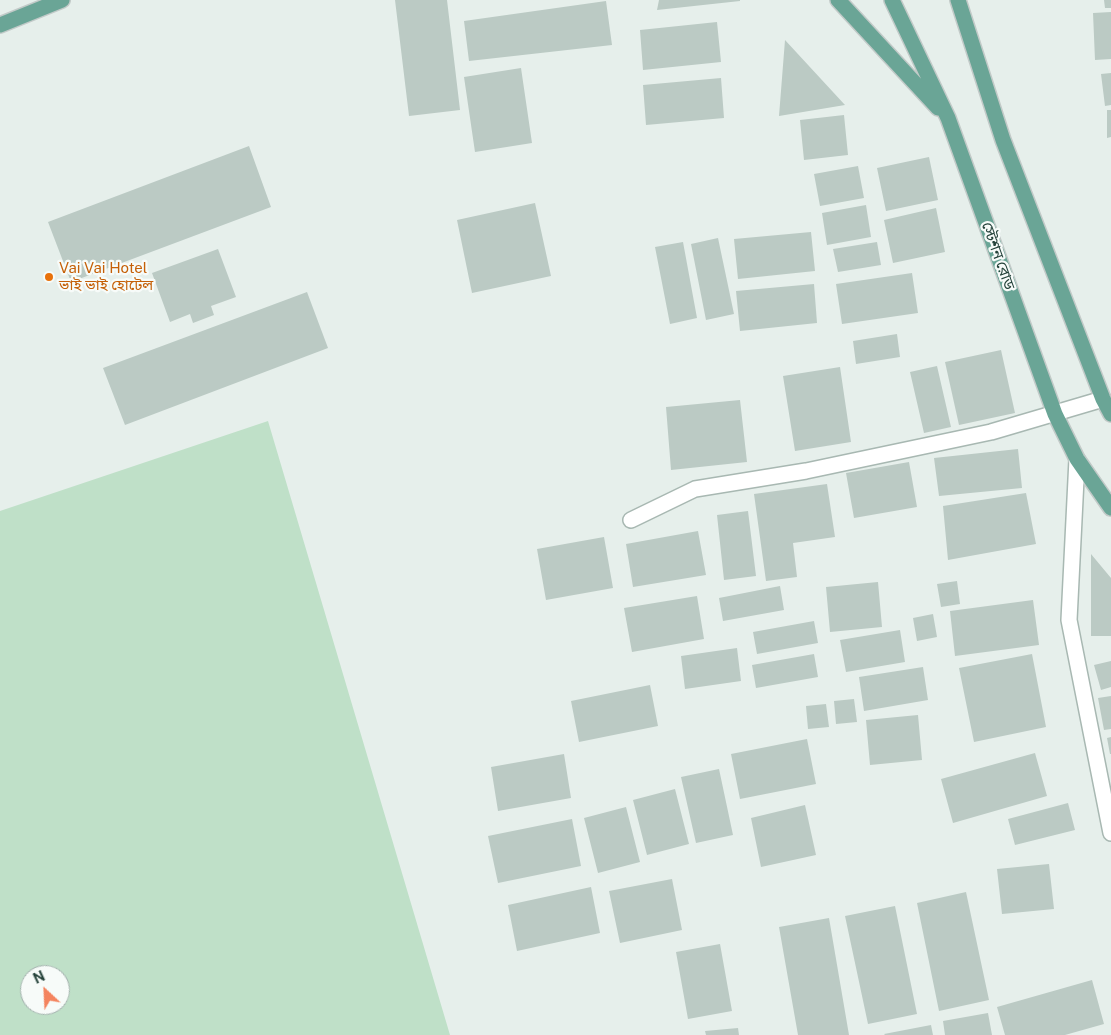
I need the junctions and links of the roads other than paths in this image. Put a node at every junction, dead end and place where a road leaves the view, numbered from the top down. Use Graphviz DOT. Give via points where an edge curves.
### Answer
graph roads {
  1 [pos="62,0"];
  2 [pos="838,0"];
  3 [pos="892,0"];
  4 [pos="958,0"];
  5 [pos="0,26"];
  6 [pos="948,118"];
  7 [pos="1103,399"];
  8 [pos="1055,414"];
  9 [pos="1111,414"];
  10 [pos="1076,459"];
  11 [pos="1111,508"];
  12 [pos="631,520"];
  13 [pos="1111,833"];
  1 -- 5 [label="main road"];
  2 -- 6 [label="main road"];
  3 -- 6 [label="main road, স্টেশন রোড"];
  4 -- 7 [label="main road" via="1003,140"];
  6 -- 8 [label="main road, স্টেশন রোড"];
  7 -- 8 [label="street"];
  7 -- 9 [label="main road"];
  8 -- 10 [label="main road, স্টেশন রোড"];
  8 -- 12 [label="street" via="991,432 816,469 695,489"];
  10 -- 11 [label="main road, স্টেশন রোড"];
  10 -- 13 [label="street" via="1069,620"];
}
